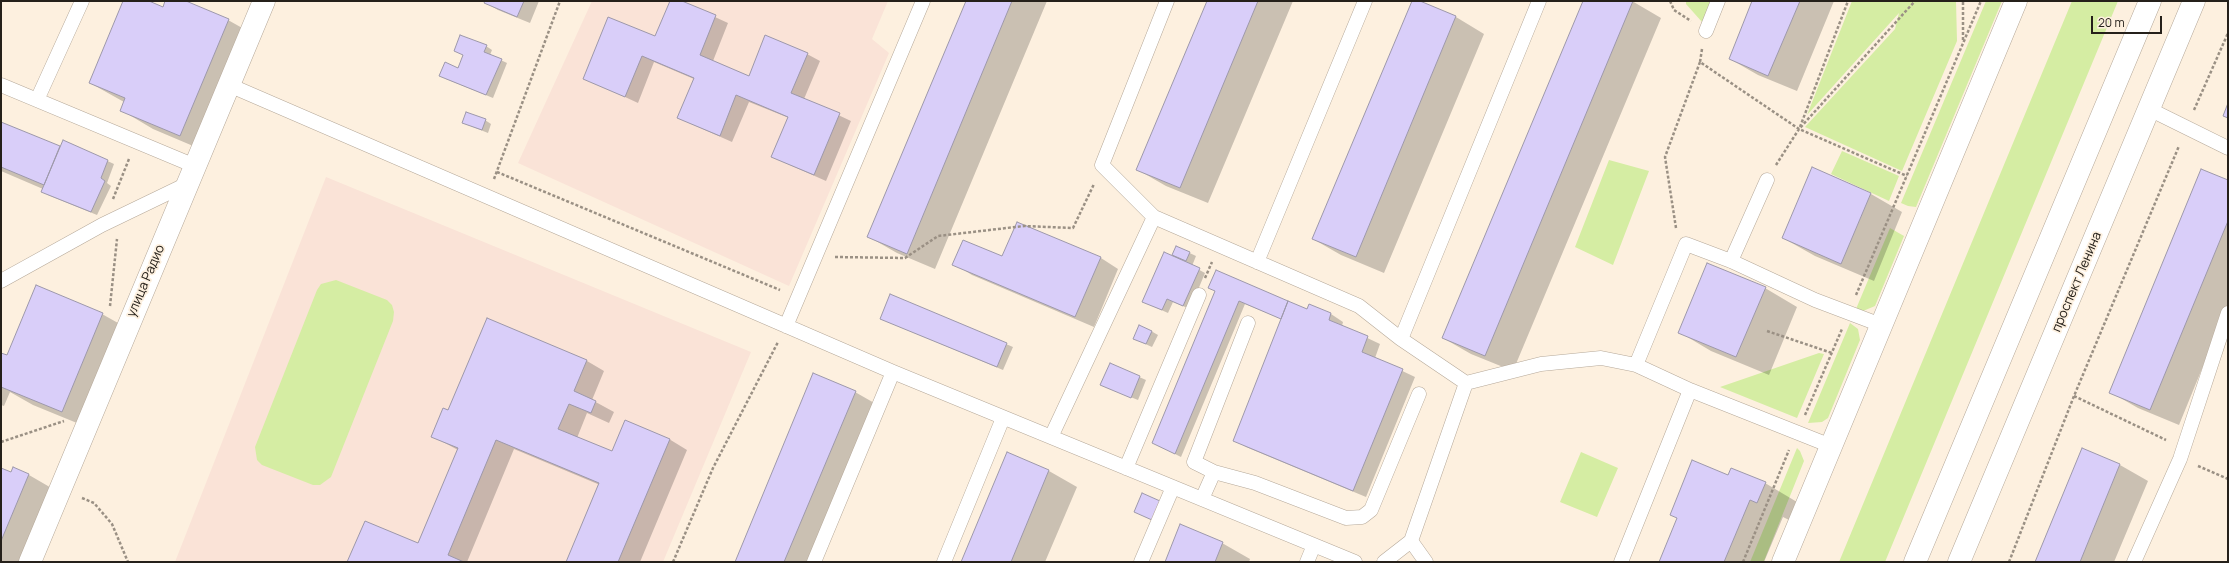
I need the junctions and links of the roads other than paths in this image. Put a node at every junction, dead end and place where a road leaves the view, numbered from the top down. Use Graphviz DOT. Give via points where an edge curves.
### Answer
graph roads {
  1 [pos="82,1"];
  2 [pos="923,1"];
  3 [pos="1167,1"];
  4 [pos="1365,1"];
  5 [pos="1539,1"];
  6 [pos="1718,1"];
  7 [pos="2016,1"];
  8 [pos="2150,1"];
  9 [pos="2194,1"];
  10 [pos="259,3"];
  11 [pos="1706,31"];
  12 [pos="1,85"];
  13 [pos="229,85"];
  14 [pos="37,100"];
  15 [pos="2149,109"];
  16 [pos="2228,148"];
  17 [pos="191,175"];
  18 [pos="1767,180"];
  19 [pos="1154,217"];
  20 [pos="1257,262"];
  21 [pos="1731,262"];
  22 [pos="1,281"];
  23 [pos="1199,295"];
  24 [pos="2228,313"];
  25 [pos="1248,323"];
  26 [pos="1881,325"];
  27 [pos="786,326"];
  28 [pos="1401,339"];
  29 [pos="1636,365"];
  30 [pos="893,372"];
  31 [pos="1466,383"];
  32 [pos="1690,390"];
  33 [pos="1419,394"];
  34 [pos="1003,418"];
  35 [pos="1051,437"];
  36 [pos="1831,446"];
  37 [pos="1126,468"];
  38 [pos="1214,472"];
  39 [pos="1173,487"];
  40 [pos="1202,499"];
  41 [pos="1412,541"];
  42 [pos="1314,545"];
  43 [pos="30,562"];
  44 [pos="814,562"];
  45 [pos="944,562"];
  46 [pos="1141,562"];
  47 [pos="1307,562"];
  48 [pos="1355,562"];
  49 [pos="1384,562"];
  50 [pos="1426,562"];
  51 [pos="1621,562"];
  52 [pos="1783,562"];
  53 [pos="1915,562"];
  54 [pos="1959,562"];
  55 [pos="2134,562"];
  1 -- 14 [label="lane"];
  2 -- 27 [label="lane"];
  3 -- 19 [label="lane" via="1102,165"];
  4 -- 20 [label="lane"];
  5 -- 28 [label="lane"];
  6 -- 11 [label="lane"];
  7 -- 26 [label="main road"];
  8 -- 53 [label="main road"];
  9 -- 15 [label="main road, проспект Ленина"];
  10 -- 13 [label="main road, улица Радио"];
  12 -- 14 [label="lane"];
  13 -- 17 [label="main road, улица Радио"];
  13 -- 27 [label="lane"];
  14 -- 17 [label="lane" via="136,142"];
  15 -- 16 [label="lane"];
  15 -- 54 [label="main road, проспект Ленина"];
  17 -- 22 [label="lane"];
  17 -- 43 [label="main road, улица Радио"];
  18 -- 21 [label="lane"];
  19 -- 20 [label="lane"];
  19 -- 35 [label="lane"];
  20 -- 28 [label="lane" via="1359,306"];
  21 -- 26 [label="lane" via="1848,314"];
  21 -- 29 [label="lane" via="1686,244"];
  23 -- 37 [label="lane"];
  24 -- 55 [label="lane" via="2180,459"];
  25 -- 38 [label="lane" via="1194,462"];
  26 -- 36 [label="main road"];
  27 -- 30 [label="lane"];
  28 -- 31 [label="lane"];
  29 -- 31 [label="lane" via="1601,358 1541,364"];
  29 -- 32 [label="lane"];
  30 -- 34 [label="lane"];
  30 -- 44 [label="lane"];
  31 -- 41 [label="lane"];
  32 -- 36 [label="lane"];
  32 -- 51 [label="lane"];
  33 -- 38 [label="lane" via="1371,510 1362,517 1346,518 1255,483"];
  34 -- 35 [label="lane"];
  34 -- 45 [label="lane"];
  35 -- 37 [label="lane"];
  36 -- 52 [label="main road"];
  37 -- 39 [label="lane"];
  38 -- 40 [label="lane"];
  39 -- 40 [label="lane"];
  39 -- 46 [label="lane"];
  40 -- 42 [label="lane"];
  41 -- 49 [label="lane"];
  41 -- 50 [label="lane"];
  42 -- 47 [label="lane"];
  42 -- 48 [label="lane"];
}
